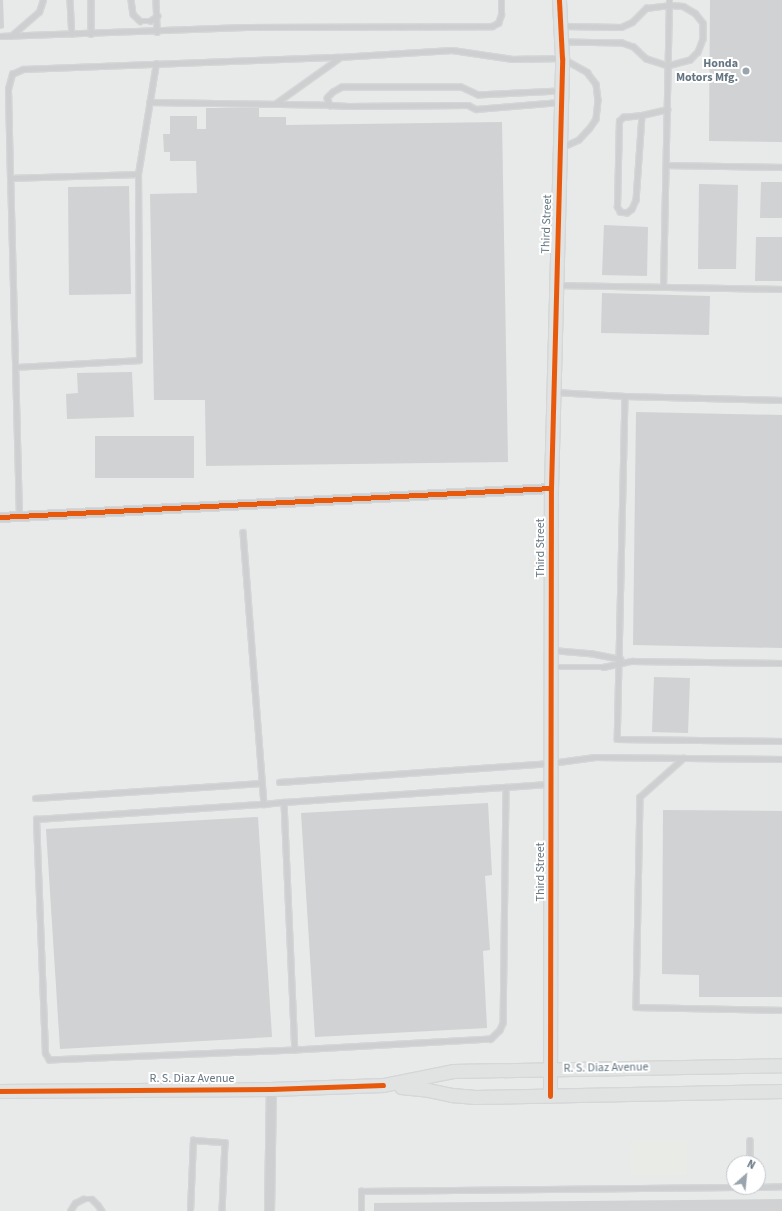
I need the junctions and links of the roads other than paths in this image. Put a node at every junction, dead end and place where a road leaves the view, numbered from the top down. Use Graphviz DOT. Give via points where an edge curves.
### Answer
graph roads {
  1 [pos="43,0"];
  2 [pos="70,0"];
  3 [pos="90,0"];
  4 [pos="131,0"];
  5 [pos="156,0"];
  6 [pos="501,0"];
  7 [pos="559,0"];
  8 [pos="669,2"];
  9 [pos="156,16"];
  10 [pos="560,27"];
  11 [pos="157,32"];
  12 [pos="72,34"];
  13 [pos="91,34"];
  14 [pos="0,36"];
  15 [pos="11,36"];
  16 [pos="561,42"];
  17 [pos="339,57"];
  18 [pos="562,58"];
  19 [pos="156,63"];
  20 [pos="668,66"];
  21 [pos="561,96"];
  22 [pos="150,102"];
  23 [pos="276,103"];
  24 [pos="330,105"];
  25 [pos="667,109"];
  26 [pos="642,115"];
  27 [pos="559,149"];
  28 [pos="666,164"];
  29 [pos="782,166"];
  30 [pos="138,174"];
  31 [pos="10,178"];
  32 [pos="556,285"];
  33 [pos="663,287"];
  34 [pos="782,289"];
  35 [pos="15,367"];
  36 [pos="553,392"];
  37 [pos="625,396"];
  38 [pos="782,400"];
  39 [pos="551,488"];
  40 [pos="19,516"];
  41 [pos="0,517"];
  42 [pos="243,532"];
  43 [pos="551,650"];
  44 [pos="619,661"];
  45 [pos="782,663"];
  46 [pos="551,667"];
  47 [pos="782,740"];
  48 [pos="684,758"];
  49 [pos="782,759"];
  50 [pos="551,763"];
  51 [pos="279,782"];
  52 [pos="262,783"];
  53 [pos="551,784"];
  54 [pos="506,787"];
  55 [pos="35,798"];
  56 [pos="284,802"];
  57 [pos="264,804"];
  58 [pos="782,1010"];
  59 [pos="295,1050"];
  60 [pos="782,1065"];
  61 [pos="551,1069"];
  62 [pos="383,1085"];
  63 [pos="271,1089"];
  64 [pos="0,1091"];
  65 [pos="782,1091"];
  66 [pos="550,1096"];
  67 [pos="750,1140"];
  68 [pos="750,1155"];
  69 [pos="782,1186"];
  70 [pos="726,1187"];
  71 [pos="766,1187"];
  72 [pos="70,1211"];
  73 [pos="102,1211"];
  74 [pos="190,1211"];
  75 [pos="222,1211"];
  76 [pos="269,1211"];
  77 [pos="361,1211"];
  1 -- 15 [label="lane" via="39,12"];
  2 -- 12 [label="lane"];
  3 -- 13 [label="lane"];
  4 -- 9 [label="lane" via="133,14 140,21 150,21"];
  5 -- 9 [label="lane"];
  6 -- 11 [label="lane" via="501,15 498,23 492,26 245,27"];
  7 -- 10 [label="street, Third Street"];
  8 -- 10 [label="lane" via="646,8 632,22 621,27"];
  8 -- 20 [label="lane"];
  8 -- 20 [label="lane" via="695,13 703,23 703,39 698,52 690,60"];
  9 -- 11 [label="lane"];
  10 -- 16 [label="street, Third Street"];
  11 -- 13 [label="lane"];
  12 -- 13 [label="lane"];
  12 -- 15 [label="lane"];
  14 -- 15 [label="lane"];
  16 -- 18 [label="street, Third Street"];
  16 -- 20 [label="lane" via="622,43 633,47 646,59"];
  17 -- 18 [label="lane" via="452,50 512,59"];
  17 -- 19 [label="lane"];
  17 -- 23 [label="lane"];
  18 -- 21 [label="street, Third Street"];
  18 -- 27 [label="lane" via="587,72 596,84 598,100 596,119 590,128 579,140"];
  19 -- 22 [label="lane"];
  19 -- 31 [label="lane" via="23,69 12,74 8,89"];
  20 -- 25 [label="lane"];
  21 -- 24 [label="lane" via="476,109 468,105"];
  21 -- 24 [label="lane" via="478,95 462,87 342,87 327,98"];
  21 -- 27 [label="street, Third Street"];
  22 -- 23 [label="lane"];
  22 -- 30 [label="lane"];
  23 -- 24 [label="lane"];
  25 -- 26 [label="lane"];
  25 -- 28 [label="lane"];
  26 -- 26 [label="lane" via="624,117 619,121 617,207 620,212 627,214 632,210 636,200"];
  27 -- 32 [label="street, Third Street"];
  28 -- 29 [label="lane"];
  28 -- 33 [label="lane"];
  30 -- 31 [label="lane"];
  30 -- 35 [label="lane" via="139,360"];
  31 -- 35 [label="lane"];
  32 -- 33 [label="lane"];
  32 -- 36 [label="street, Third Street"];
  33 -- 34 [label="lane"];
  35 -- 40 [label="lane"];
  36 -- 37 [label="lane"];
  36 -- 39 [label="street, Third Street"];
  37 -- 38 [label="lane"];
  37 -- 44 [label="lane"];
  39 -- 40 [label="street"];
  39 -- 43 [label="street, Third Street"];
  40 -- 41 [label="street"];
  42 -- 52 [label="lane"];
  43 -- 44 [label="lane" via="590,653"];
  43 -- 46 [label="street, Third Street"];
  44 -- 45 [label="lane"];
  44 -- 46 [label="lane" via="603,667"];
  44 -- 47 [label="lane" via="617,739"];
  46 -- 50 [label="street, Third Street"];
  48 -- 49 [label="lane"];
  48 -- 50 [label="lane" via="595,757"];
  48 -- 58 [label="lane" via="640,797 636,1007"];
  50 -- 51 [label="lane"];
  50 -- 53 [label="street, Third Street"];
  52 -- 55 [label="lane"];
  52 -- 57 [label="lane"];
  53 -- 54 [label="lane"];
  53 -- 61 [label="street, Third Street"];
  54 -- 56 [label="lane"];
  54 -- 59 [label="lane" via="503,1023 500,1030 491,1039"];
  56 -- 57 [label="lane"];
  56 -- 59 [label="lane"];
  57 -- 59 [label="lane" via="36,819 45,1053 49,1060"];
  60 -- 61 [label="street, R. S. Diaz Avenue"];
  61 -- 62 [label="street, R. S. Diaz Avenue" via="453,1071 429,1078"];
  61 -- 66 [label="street, Third Street"];
  62 -- 63 [label="street, R. S. Diaz Avenue"];
  62 -- 66 [label="street, R. S. Diaz Avenue" via="452,1095"];
  63 -- 64 [label="street, R. S. Diaz Avenue"];
  63 -- 76 [label="street"];
  65 -- 66 [label="street, R. S. Diaz Avenue"];
  67 -- 68 [label="lane"];
  69 -- 71 [label="lane"];
  70 -- 77 [label="lane" via="361,1191"];
  72 -- 73 [label="lane" via="75,1203 83,1199 92,1199"];
  74 -- 75 [label="lane" via="193,1140 225,1142"];
}
